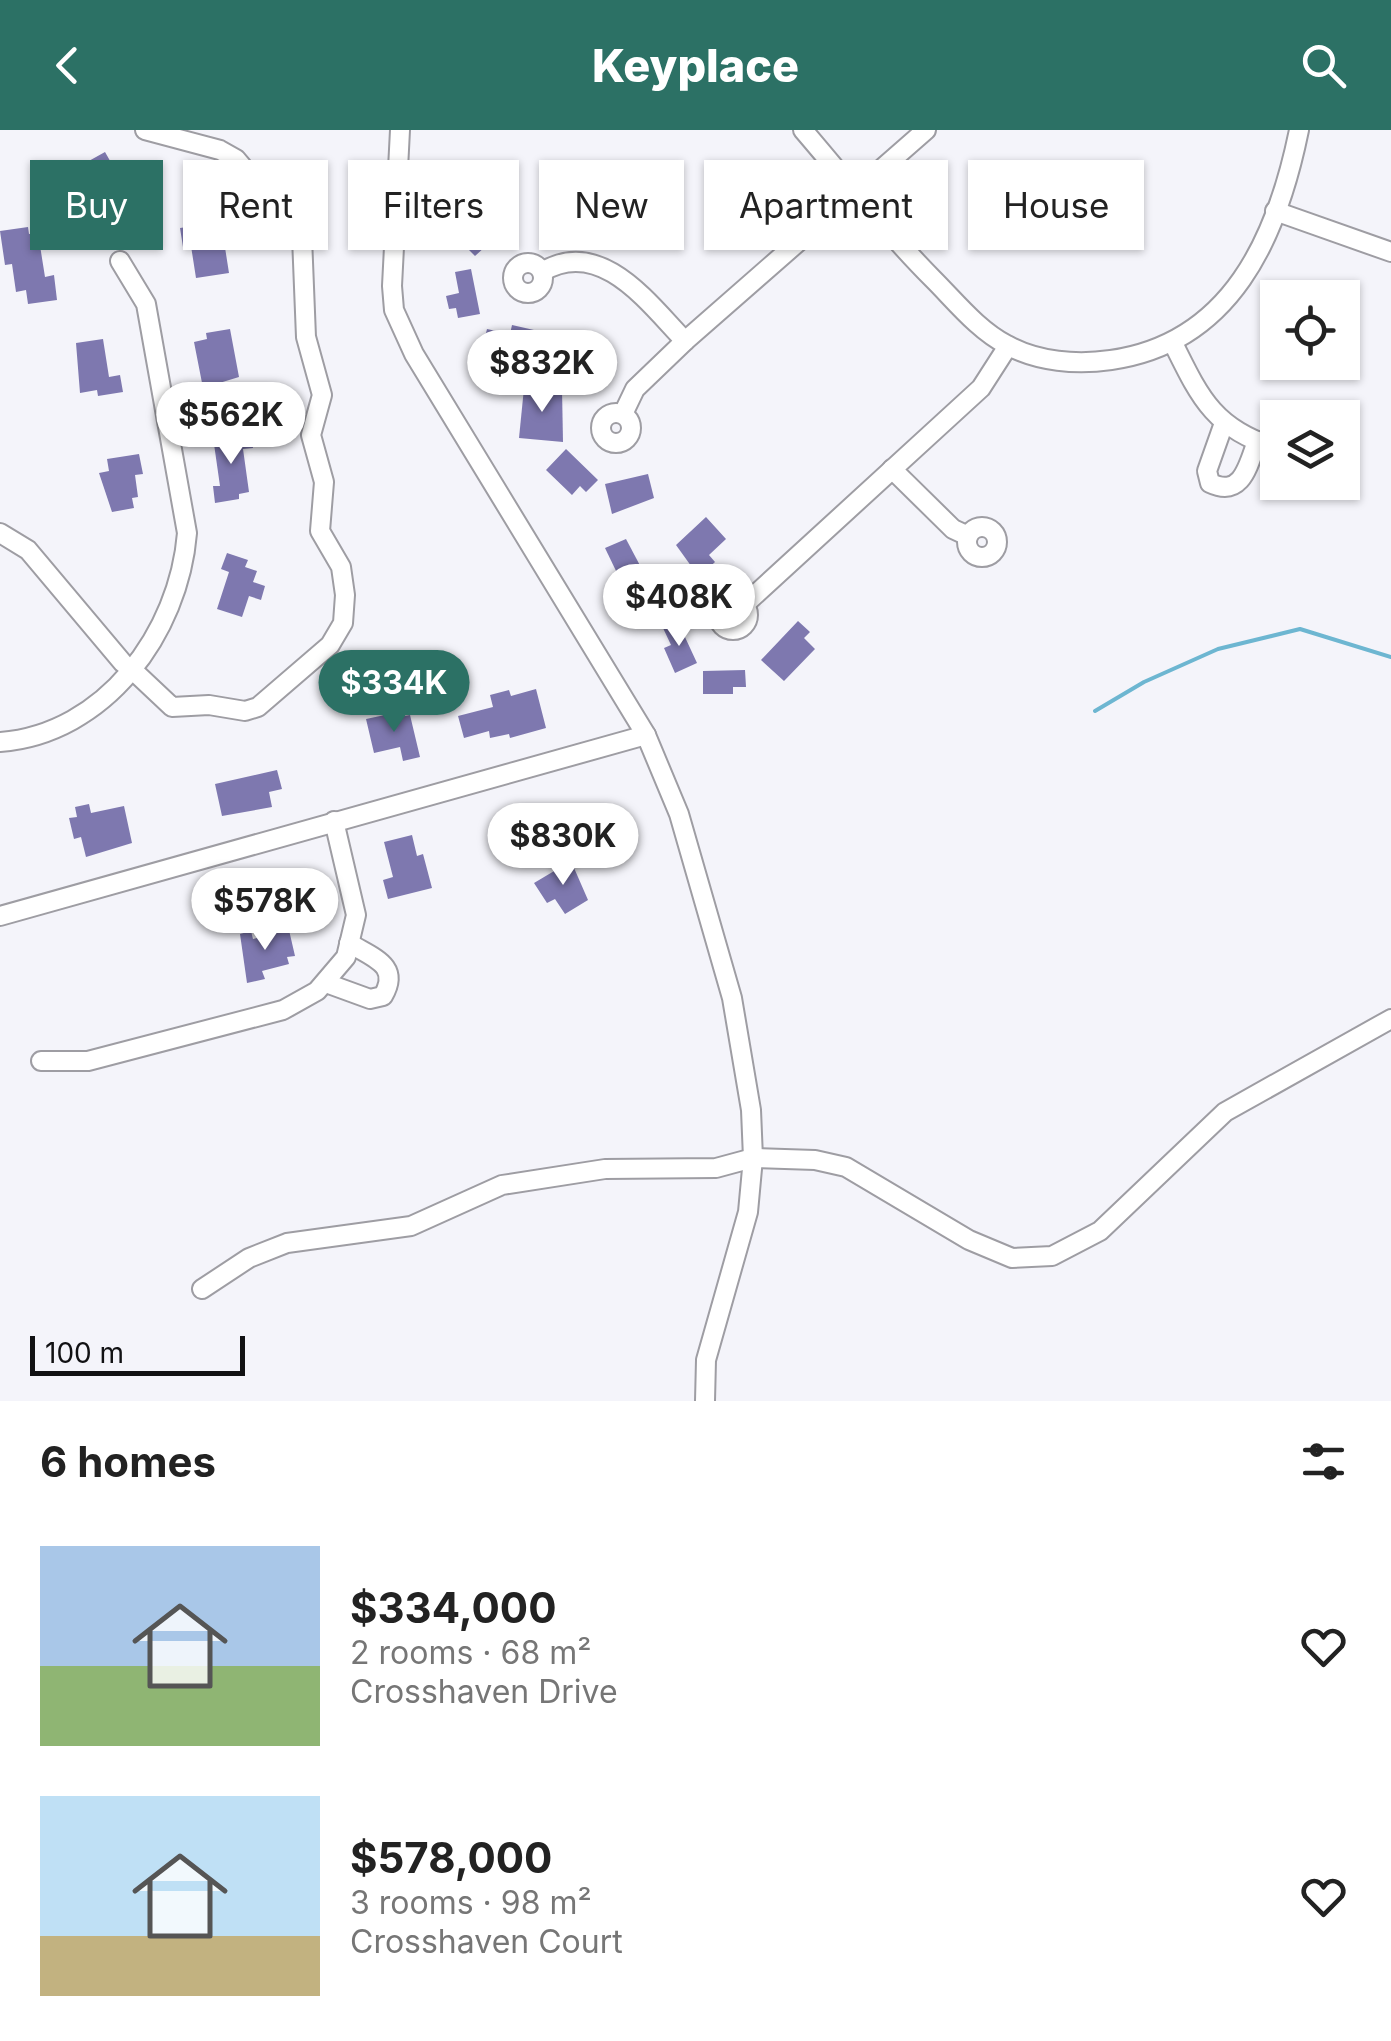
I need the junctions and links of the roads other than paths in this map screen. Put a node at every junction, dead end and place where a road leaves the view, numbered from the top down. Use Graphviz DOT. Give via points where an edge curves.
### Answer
graph roads {
  1 [pos="145,130"];
  2 [pos="400,130"];
  3 [pos="803,130"];
  4 [pos="926,130"];
  5 [pos="1300,130"];
  6 [pos="829,160"];
  7 [pos="893,160"];
  8 [pos="1275,211"];
  9 [pos="791,250"];
  10 [pos="907,250"];
  11 [pos="1391,252"];
  12 [pos="120,261"];
  13 [pos="542,272"];
  14 [pos="685,341"];
  15 [pos="1174,345"];
  16 [pos="1008,346"];
  17 [pos="623,414"];
  18 [pos="1224,424"];
  19 [pos="1256,441"];
  20 [pos="1260,442"];
  21 [pos="892,469"];
  22 [pos="0,533"];
  23 [pos="968,536"];
  24 [pos="744,604"];
  25 [pos="646,735"];
  26 [pos="0,742"];
  27 [pos="334,822"];
  28 [pos="0,916"];
  29 [pos="349,943"];
  30 [pos="326,983"];
  31 [pos="1389,1023"];
  32 [pos="41,1062"];
  33 [pos="753,1158"];
  34 [pos="202,1288"];
  35 [pos="705,1401"];
  1 -- 22 [label="street" via="220,150 262,190 301,212 306,337 322,395 310,435 324,482 320,530 341,566 340,633 258,707 172,707 130,669 28,550"];
  2 -- 25 [label="street" via="394,310 414,354"];
  3 -- 6 [label="street"];
  4 -- 7 [label="street"];
  5 -- 8 [label="street"];
  8 -- 11 [label="street"];
  8 -- 15 [label="street" via="1228,302"];
  9 -- 14 [label="street"];
  10 -- 16 [label="street" via="952,302"];
  12 -- 26 [label="street" via="146,304 187,533 184,571 163,626 89,712 41,738"];
  13 -- 14 [label="street" via="556,263 581,262 613,272"];
  14 -- 17 [label="street" via="634,389"];
  15 -- 16 [label="street" via="1092,363 1056,361"];
  15 -- 18 [label="street" via="1194,386"];
  16 -- 21 [label="street" via="981,388"];
  18 -- 19 [label="street"];
  18 -- 19 [label="street" via="1207,471 1210,484 1235,486"];
  19 -- 20 [label="street"];
  21 -- 23 [label="street" via="953,530"];
  21 -- 24 [label="street"];
  25 -- 27 [label="street"];
  25 -- 33 [label="street" via="679,814 732,998"];
  27 -- 28 [label="street"];
  27 -- 29 [label="street" via="356,915"];
  29 -- 30 [label="street"];
  29 -- 30 [label="street" via="390,970 383,996 370,999"];
  30 -- 32 [label="street" via="283,1010 88,1062"];
  31 -- 33 [label="street" via="1225,1112 1100,1231 1052,1256 1012,1258 968,1240 846,1167"];
  33 -- 34 [label="street" via="716,1168 605,1169 502,1185 411,1226 287,1244 249,1258"];
  33 -- 35 [label="street" via="748,1212 706,1360"];
}
